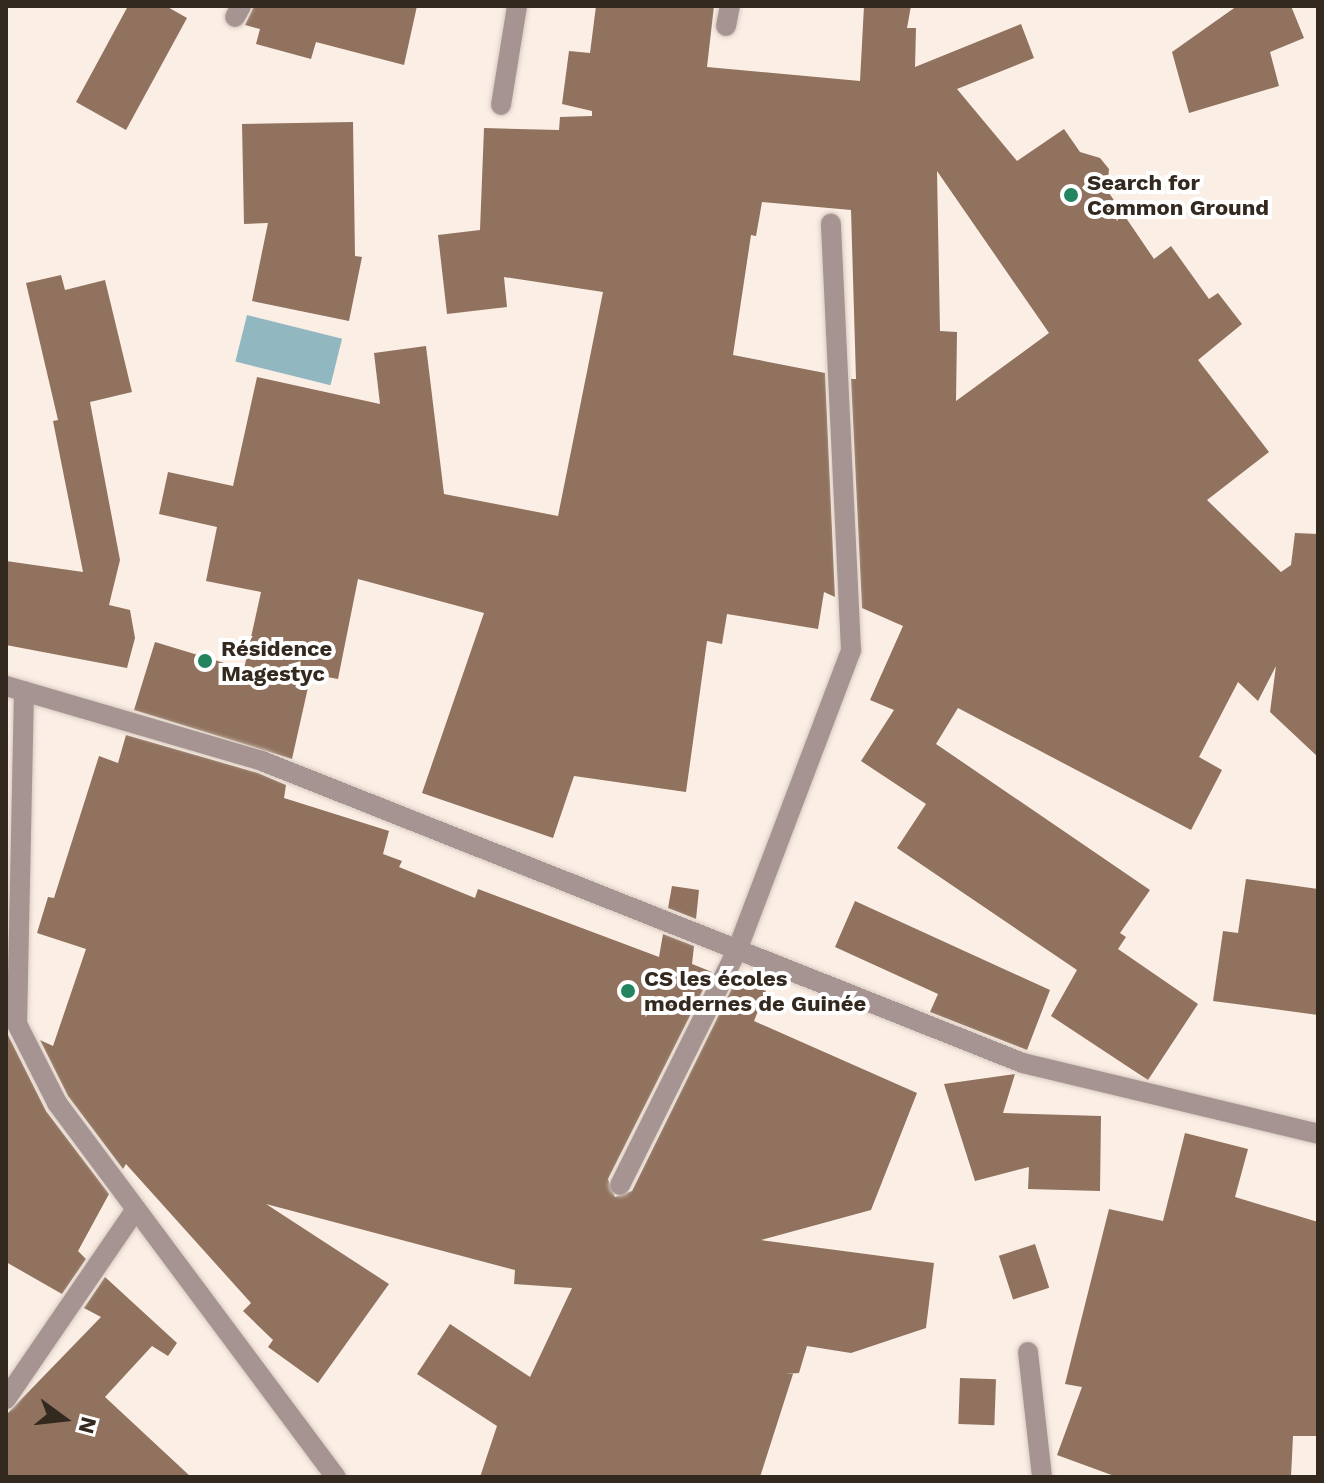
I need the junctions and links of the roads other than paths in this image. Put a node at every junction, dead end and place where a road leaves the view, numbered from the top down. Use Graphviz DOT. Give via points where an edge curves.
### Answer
graph roads {
  1 [pos="517,6"];
  2 [pos="501,105"];
  3 [pos="831,223"];
  4 [pos="15,689"];
  5 [pos="738,948"];
  6 [pos="1318,1134"];
  7 [pos="620,1185"];
  8 [pos="136,1209"];
  9 [pos="1028,1352"];
  10 [pos="6,1399"];
  11 [pos="336,1477"];
  12 [pos="1042,1477"];
  1 -- 2 [label="street"];
  3 -- 5 [label="street" via="851,650"];
  4 -- 5 [label="street" via="262,761"];
  4 -- 8 [label="street" via="17,1024 57,1103"];
  5 -- 6 [label="street" via="1023,1063"];
  5 -- 7 [label="street"];
  8 -- 10 [label="street"];
  8 -- 11 [label="street"];
  9 -- 12 [label="street"];
}
